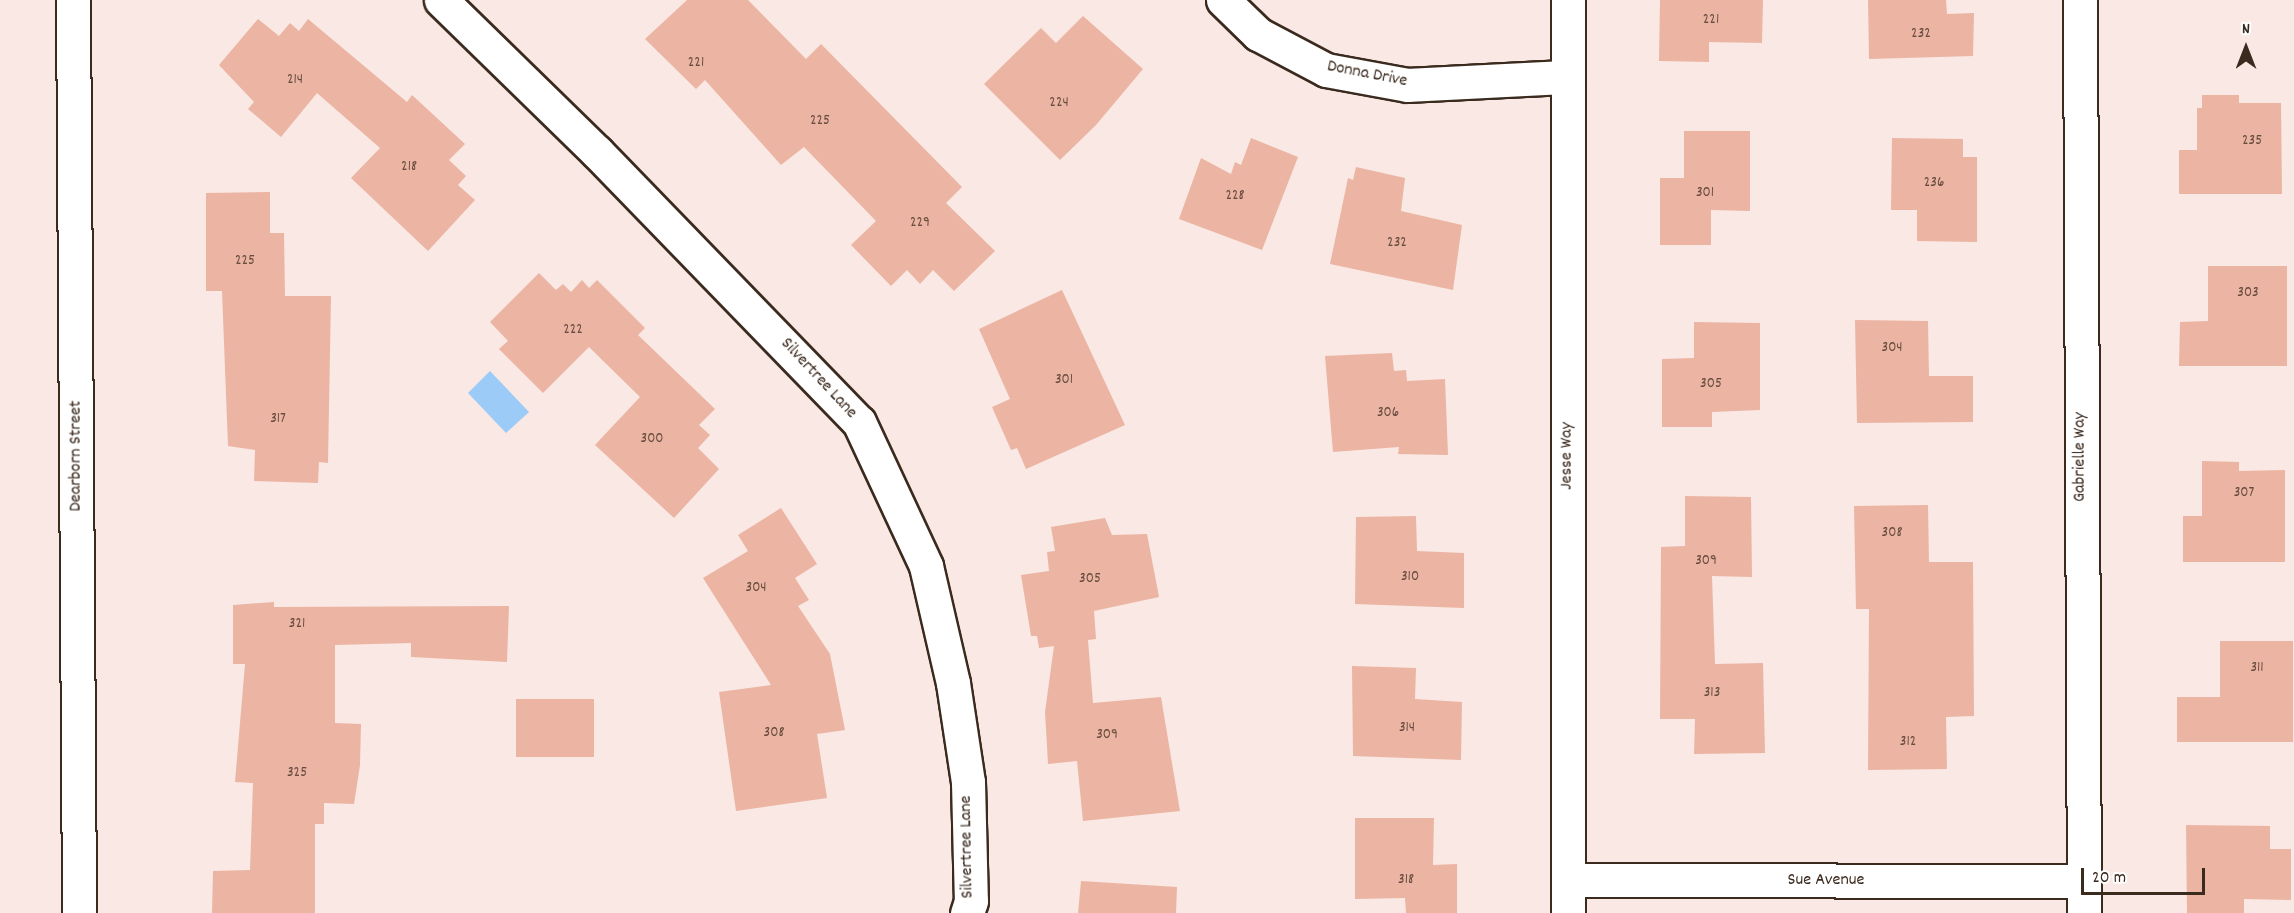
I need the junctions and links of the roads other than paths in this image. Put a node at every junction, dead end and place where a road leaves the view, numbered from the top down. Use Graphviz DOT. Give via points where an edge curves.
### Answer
graph roads {
  1 [pos="74,0"];
  2 [pos="441,0"];
  3 [pos="1223,0"];
  4 [pos="1568,0"];
  5 [pos="2080,0"];
  6 [pos="1568,77"];
  7 [pos="1568,880"];
  8 [pos="2083,897"];
  9 [pos="79,913"];
  10 [pos="967,913"];
  11 [pos="1568,913"];
  1 -- 9 [label="street, Dearborn Street"];
  2 -- 10 [label="street, Silvertree Lane" via="638,194 859,422 926,566 953,683 968,782"];
  3 -- 6 [label="street, Donna Drive" via="1258,34 1326,70 1408,85"];
  4 -- 6 [label="street, Jesse Way"];
  5 -- 8 [label="street, Gabrielle Way"];
  6 -- 7 [label="street, Jesse Way"];
  7 -- 8 [label="street, Sue Avenue"];
  7 -- 11 [label="street, Jesse Way"];
}
